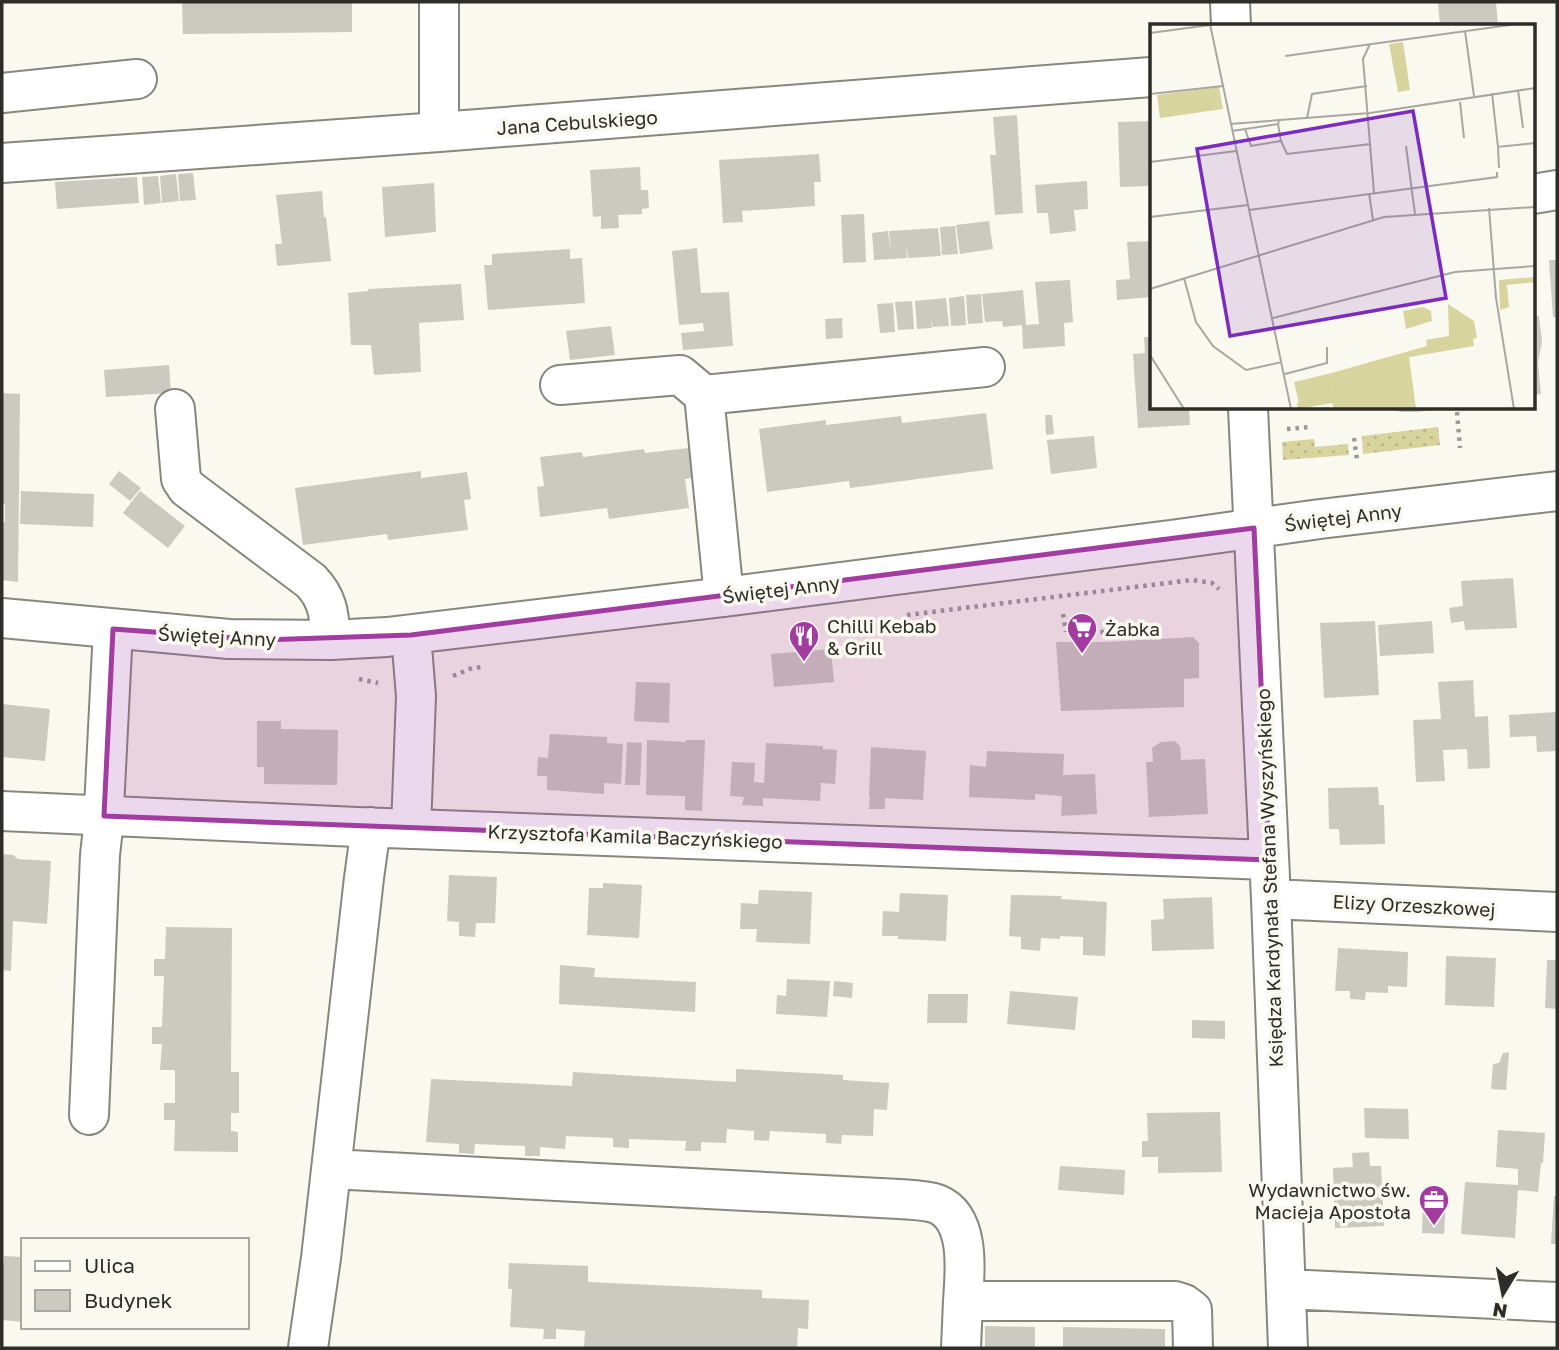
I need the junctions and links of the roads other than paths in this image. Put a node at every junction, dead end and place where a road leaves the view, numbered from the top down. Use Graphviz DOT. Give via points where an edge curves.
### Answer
graph roads {
  1 [pos="439,2"];
  2 [pos="1230,2"];
  3 [pos="1231,24"];
  4 [pos="1150,77"];
  5 [pos="137,79"];
  6 [pos="2,93"];
  7 [pos="439,132"];
  8 [pos="2,163"];
  9 [pos="1557,190"];
  10 [pos="1534,194"];
  11 [pos="985,368"];
  12 [pos="560,385"];
  13 [pos="704,395"];
  14 [pos="174,410"];
  15 [pos="1263,419"];
  16 [pos="1557,491"];
  17 [pos="1254,528"];
  18 [pos="724,597"];
  19 [pos="2,618"];
  20 [pos="113,629"];
  21 [pos="411,635"];
  22 [pos="331,640"];
  23 [pos="2,811"];
  24 [pos="104,816"];
  25 [pos="371,827"];
  26 [pos="411,828"];
  27 [pos="1269,860"];
  28 [pos="1271,899"];
  29 [pos="1557,912"];
  30 [pos="89,1115"];
  31 [pos="331,1169"];
  32 [pos="1286,1289"];
  33 [pos="963,1301"];
  34 [pos="1557,1302"];
  35 [pos="308,1348"];
  36 [pos="961,1348"];
  37 [pos="1193,1348"];
  38 [pos="1288,1348"];
  1 -- 7 [label="street"];
  2 -- 3 [label="street"];
  4 -- 7 [label="street, Jana Cebulskiego"];
  5 -- 6 [label="street"];
  7 -- 8 [label="street, Jana Cebulskiego"];
  9 -- 10 [label="street"];
  11 -- 13 [label="street"];
  12 -- 13 [label="street" via="680,375"];
  13 -- 18 [label="street"];
  14 -- 22 [label="street" via="181,479 187,488 311,581 324,597"];
  15 -- 17 [label="street, Księdza Kardynała Stefana Wyszyńskiego"];
  16 -- 17 [label="street, Świętej Anny"];
  17 -- 18 [label="street, Świętej Anny"];
  17 -- 27 [label="street, Księdza Kardynała Stefana Wyszyńskiego"];
  18 -- 21 [label="street, Świętej Anny"];
  19 -- 20 [label="street, Świętej Anny"];
  20 -- 22 [label="street, Świętej Anny" via="229,639"];
  20 -- 24 [label="street"];
  21 -- 22 [label="street, Świętej Anny"];
  21 -- 26 [label="street" via="416,696"];
  23 -- 24 [label="street, Krzysztofa Kamila Baczyńskiego"];
  24 -- 25 [label="street, Krzysztofa Kamila Baczyńskiego"];
  24 -- 30 [label="street"];
  25 -- 26 [label="street, Krzysztofa Kamila Baczyńskiego"];
  25 -- 31 [label="street"];
  26 -- 27 [label="street, Krzysztofa Kamila Baczyńskiego"];
  27 -- 28 [label="street, Księdza Kardynała Stefana Wyszyńskiego"];
  28 -- 29 [label="street, Elizy Orzeszkowej"];
  28 -- 32 [label="street, Księdza Kardynała Stefana Wyszyńskiego"];
  31 -- 33 [label="street" via="936,1203 949,1211 962,1240"];
  31 -- 35 [label="street"];
  32 -- 34 [label="street"];
  32 -- 38 [label="street, Księdza Kardynała Stefana Wyszyńskiego"];
  33 -- 36 [label="street"];
  33 -- 37 [label="street" via="1175,1301 1192,1310"];
}
